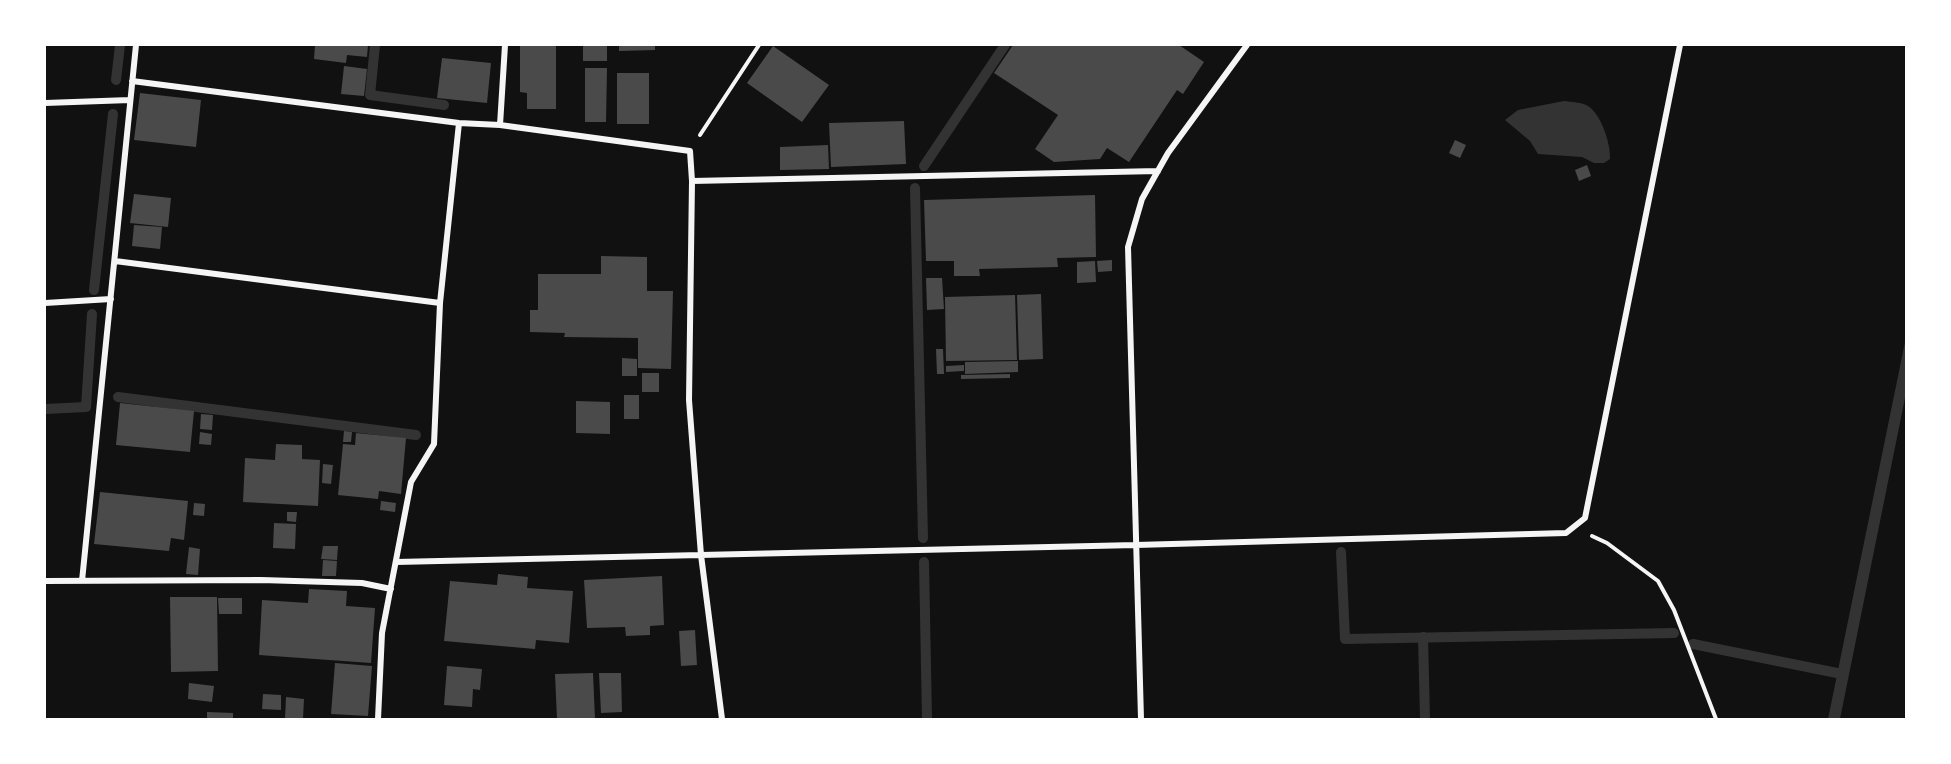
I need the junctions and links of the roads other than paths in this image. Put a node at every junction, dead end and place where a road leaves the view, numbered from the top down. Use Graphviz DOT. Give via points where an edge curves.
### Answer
graph roads {
  1 [pos="136,45"];
  2 [pos="505,45"];
  3 [pos="1247,45"];
  4 [pos="1680,45"];
  5 [pos="132,81"];
  6 [pos="130,100"];
  7 [pos="45,103"];
  8 [pos="459,123"];
  9 [pos="500,125"];
  10 [pos="1158,171"];
  11 [pos="692,181"];
  12 [pos="115,261"];
  13 [pos="111,299"];
  14 [pos="45,303"];
  15 [pos="440,303"];
  16 [pos="1136,545"];
  17 [pos="701,555"];
  18 [pos="396,562"];
  19 [pos="45,581"];
  20 [pos="82,581"];
  21 [pos="391,589"];
  22 [pos="378,719"];
  23 [pos="722,719"];
  24 [pos="1141,719"];
  1 -- 5 [label="street"];
  2 -- 9 [label="street"];
  3 -- 10 [label="street"];
  4 -- 16 [label="street" via="1585,518 1566,532"];
  5 -- 6 [label="street"];
  5 -- 8 [label="street"];
  6 -- 7 [label="street"];
  6 -- 12 [label="street"];
  8 -- 9 [label="street"];
  8 -- 15 [label="street"];
  9 -- 11 [label="street" via="690,151"];
  10 -- 11 [label="street"];
  10 -- 16 [label="street" via="1142,199 1128,247"];
  11 -- 17 [label="street" via="689,400"];
  12 -- 13 [label="street"];
  12 -- 15 [label="street"];
  13 -- 14 [label="street"];
  13 -- 20 [label="street"];
  15 -- 18 [label="street" via="434,444 411,482"];
  16 -- 17 [label="street"];
  16 -- 24 [label="street"];
  17 -- 18 [label="street"];
  17 -- 23 [label="street"];
  18 -- 21 [label="street"];
  19 -- 20 [label="street"];
  20 -- 21 [label="street" via="261,580 362,583"];
  21 -- 22 [label="street" via="382,633"];
}
